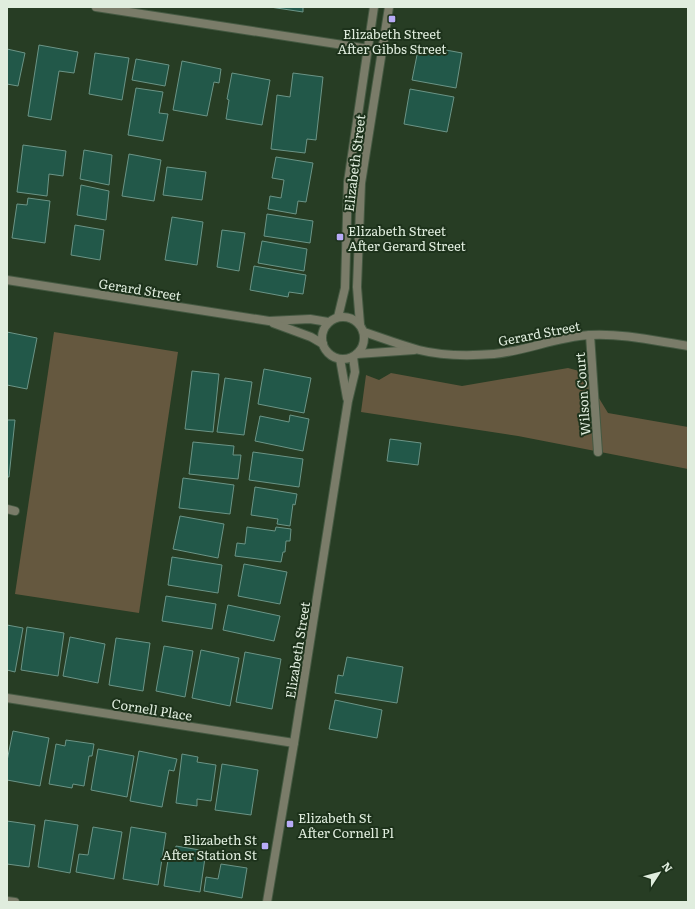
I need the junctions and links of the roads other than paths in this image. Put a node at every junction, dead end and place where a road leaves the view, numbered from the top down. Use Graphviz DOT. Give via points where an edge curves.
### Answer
graph roads {
  1 [pos="96,7"];
  2 [pos="374,7"];
  3 [pos="389,7"];
  4 [pos="368,49"];
  5 [pos="382,51"];
  6 [pos="7,280"];
  7 [pos="338,317"];
  8 [pos="269,321"];
  9 [pos="328,322"];
  10 [pos="360,324"];
  11 [pos="364,332"];
  12 [pos="590,335"];
  13 [pos="323,344"];
  14 [pos="688,346"];
  15 [pos="418,350"];
  16 [pos="355,356"];
  17 [pos="340,359"];
  18 [pos="348,401"];
  19 [pos="598,452"];
  20 [pos="7,698"];
  21 [pos="294,743"];
  22 [pos="7,901"];
  23 [pos="15,902"];
  24 [pos="267,902"];
  1 -- 4 [label="street"];
  2 -- 4 [label="street, Elizabeth Street"];
  3 -- 5 [label="street, Elizabeth Street"];
  4 -- 5 [label="street"];
  4 -- 7 [label="street, Elizabeth Street" via="348,182 345,288"];
  5 -- 10 [label="street, Elizabeth Street" via="361,183 357,287"];
  6 -- 8 [label="street, Gerard Street"];
  7 -- 9 [label="street"];
  7 -- 10 [label="street" via="350,317"];
  8 -- 9 [label="street, Gerard Street" via="310,319"];
  8 -- 13 [label="street, Gerard Street"];
  9 -- 13 [label="street" via="322,332"];
  10 -- 11 [label="street"];
  11 -- 15 [label="street, Gerard Street"];
  11 -- 16 [label="street" via="364,344"];
  12 -- 14 [label="street, Gerard Street" via="623,336"];
  12 -- 15 [label="street, Gerard Street" via="494,354 446,354"];
  12 -- 19 [label="street, Wilson Court"];
  13 -- 17 [label="street" via="329,354"];
  15 -- 16 [label="street, Gerard Street"];
  16 -- 17 [label="street"];
  16 -- 18 [label="street, Elizabeth Street" via="355,372"];
  17 -- 18 [label="street, Elizabeth Street"];
  18 -- 21 [label="street, Elizabeth Street"];
  20 -- 21 [label="street, Cornell Place"];
  21 -- 24 [label="street, Elizabeth Street"];
  22 -- 23 [label="street"];
}
